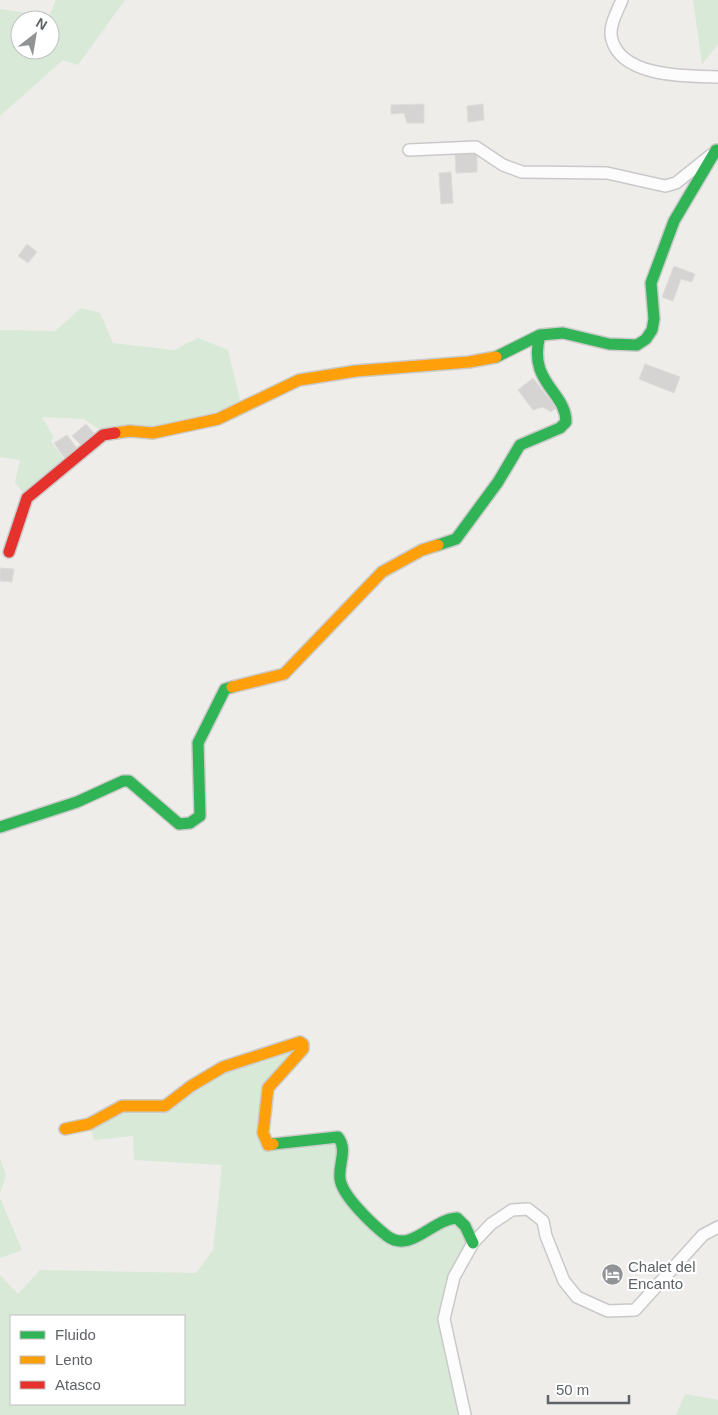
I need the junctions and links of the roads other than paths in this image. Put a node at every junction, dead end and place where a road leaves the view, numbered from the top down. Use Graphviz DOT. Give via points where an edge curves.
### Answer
graph roads {
  1 [pos="622,0"];
  2 [pos="718,77"];
  3 [pos="409,150"];
  4 [pos="717,150"];
  5 [pos="540,335"];
  6 [pos="9,552"];
  7 [pos="0,827"];
  8 [pos="65,1129"];
  9 [pos="718,1227"];
  10 [pos="473,1243"];
  11 [pos="466,1415"];
  1 -- 2 [label="street" via="613,21 612,40 620,54 635,65 666,75"];
  3 -- 4 [label="street" via="476,147 503,166 522,172 607,173 666,186 676,183"];
  4 -- 5 [label="street" via="674,221 660,254 651,283 654,319 646,339 637,345 609,344 563,333"];
  5 -- 6 [label="street" via="502,356 299,380 218,419 153,433 130,431 103,435 27,498"];
  5 -- 7 [label="street" via="535,348 538,368 566,413 566,422 560,428 520,445 498,482 456,539 422,550 382,572 284,674 225,689 198,744 200,816 188,825 179,824 129,781 123,781 77,802"];
  8 -- 10 [label="street" via="90,1124 122,1106 165,1106 190,1086 223,1067 300,1042 303,1049 268,1088 263,1133 268,1145 338,1137 344,1147 341,1184 386,1236 396,1242 413,1241 440,1221 450,1218 467,1226"];
  9 -- 10 [label="street" via="702,1235 635,1310 608,1311 577,1297 564,1281 543,1221 528,1209 512,1210 490,1224"];
  10 -- 11 [label="street" via="454,1277 444,1319"];
}
